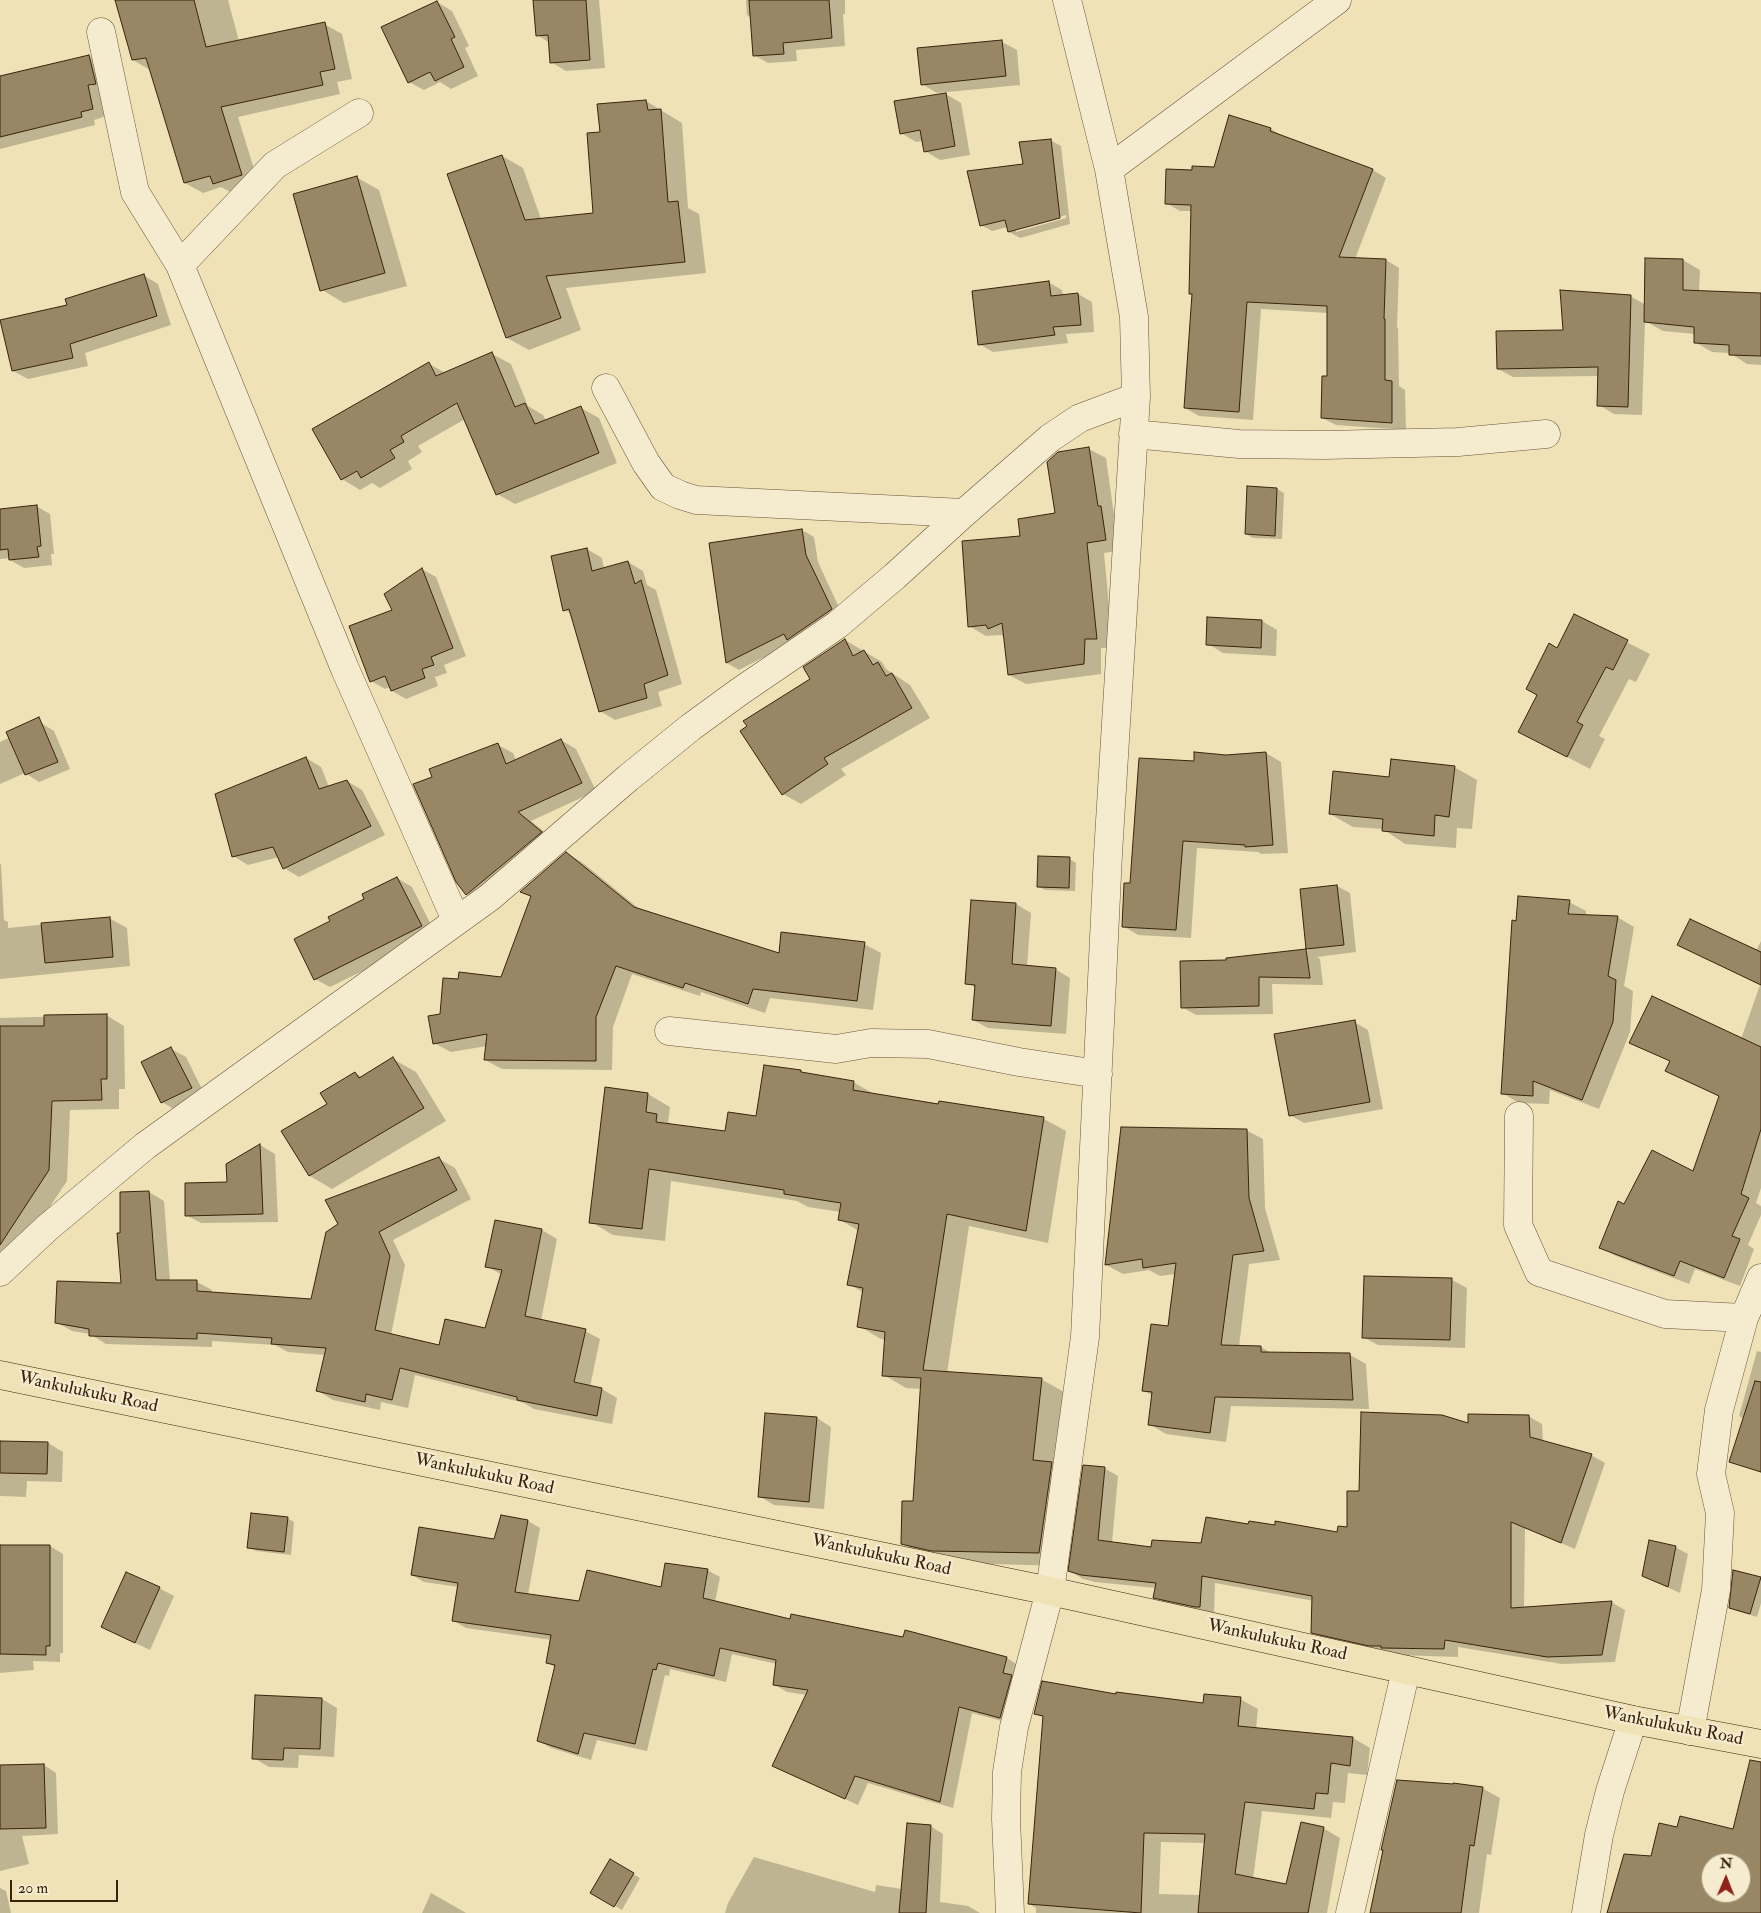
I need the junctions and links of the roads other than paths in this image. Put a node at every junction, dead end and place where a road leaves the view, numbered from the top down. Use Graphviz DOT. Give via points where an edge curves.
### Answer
graph roads {
  1 [pos="1067,0"];
  2 [pos="1337,0"];
  3 [pos="101,32"];
  4 [pos="359,113"];
  5 [pos="1109,169"];
  6 [pos="180,266"];
  7 [pos="606,388"];
  8 [pos="1136,397"];
  9 [pos="1133,434"];
  10 [pos="1546,434"];
  11 [pos="964,513"];
  12 [pos="456,920"];
  13 [pos="669,1031"];
  14 [pos="1098,1074"];
  15 [pos="1519,1116"];
  16 [pos="0,1272"];
  17 [pos="1761,1278"];
  18 [pos="1744,1318"];
  19 [pos="0,1375"];
  20 [pos="1050,1591"];
  21 [pos="1406,1670"];
  22 [pos="1633,1720"];
  23 [pos="1690,1731"];
  24 [pos="1761,1744"];
  25 [pos="1010,1913"];
  26 [pos="1350,1913"];
  27 [pos="1586,1913"];
  1 -- 5 [label="street"];
  2 -- 5 [label="street"];
  3 -- 6 [label="street" via="135,192"];
  4 -- 6 [label="street" via="275,165"];
  5 -- 8 [label="street" via="1134,317"];
  6 -- 12 [label="street" via="345,669"];
  7 -- 11 [label="street" via="646,463 663,487 680,496 696,500"];
  8 -- 9 [label="street"];
  8 -- 11 [label="street" via="1080,418 1050,438"];
  9 -- 10 [label="street" via="1239,444 1324,445 1458,442"];
  9 -- 14 [label="street"];
  11 -- 12 [label="street" via="837,625 691,727 490,897"];
  12 -- 16 [label="street" via="145,1146"];
  13 -- 14 [label="street" via="836,1050 871,1043 928,1044"];
  14 -- 20 [label="street" via="1085,1338"];
  15 -- 18 [label="street" via="1518,1226 1539,1272 1665,1314"];
  17 -- 18 [label="street"];
  18 -- 23 [label="street" via="1719,1410 1711,1474 1720,1513 1716,1590"];
  19 -- 20 [label="main road, Wankulukuku Road"];
  20 -- 21 [label="main road, Wankulukuku Road"];
  20 -- 25 [label="street" via="1017,1718 1007,1772"];
  21 -- 22 [label="main road, Wankulukuku Road"];
  21 -- 26 [label="street"];
  22 -- 23 [label="main road, Wankulukuku Road"];
  22 -- 27 [label="street" via="1599,1835"];
  23 -- 24 [label="main road, Wankulukuku Road"];
}
